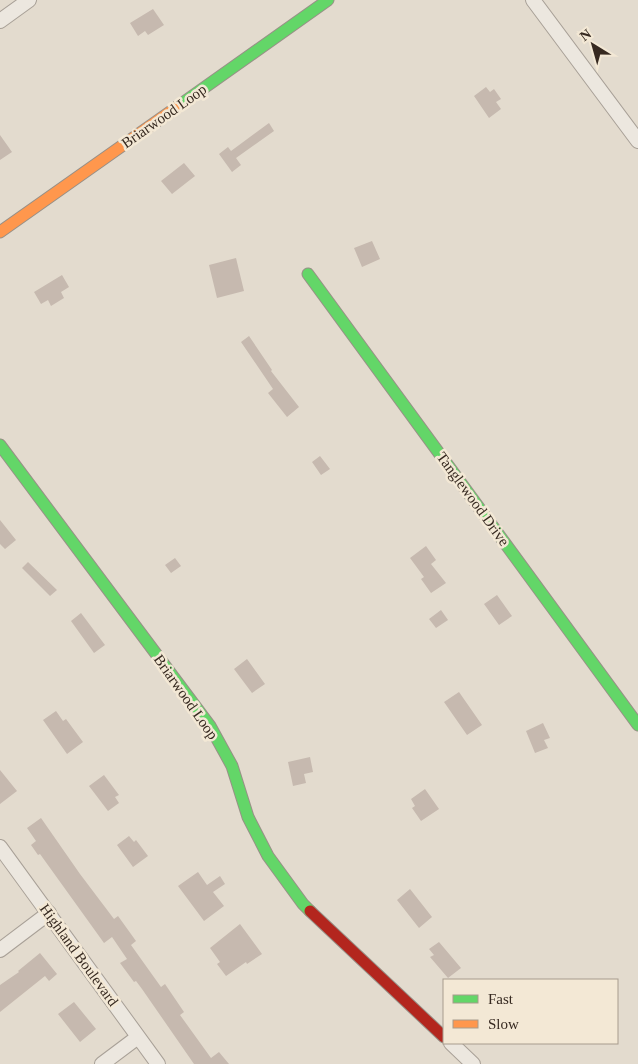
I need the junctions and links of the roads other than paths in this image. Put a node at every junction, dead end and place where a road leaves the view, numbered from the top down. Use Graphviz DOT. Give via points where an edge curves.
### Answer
graph roads {
  1 [pos="29,0"];
  2 [pos="328,0"];
  3 [pos="533,0"];
  4 [pos="0,21"];
  5 [pos="638,141"];
  6 [pos="0,232"];
  7 [pos="308,274"];
  8 [pos="0,445"];
  9 [pos="638,725"];
  10 [pos="0,847"];
  11 [pos="49,913"];
  12 [pos="0,950"];
  13 [pos="443,1035"];
  14 [pos="138,1037"];
  15 [pos="452,1044"];
  16 [pos="102,1064"];
  17 [pos="158,1064"];
  18 [pos="474,1064"];
  1 -- 4 [label="street"];
  2 -- 6 [label="street, Briarwood Loop"];
  3 -- 5 [label="street"];
  7 -- 9 [label="street, Tanglewood Drive"];
  8 -- 13 [label="street, Briarwood Loop" via="210,726 232,766 248,817 268,856 303,904"];
  10 -- 11 [label="street, Highland Boulevard"];
  11 -- 12 [label="street"];
  11 -- 14 [label="street, Highland Boulevard"];
  14 -- 16 [label="street"];
  14 -- 17 [label="street, Highland Boulevard"];
  15 -- 18 [label="street"];
}
